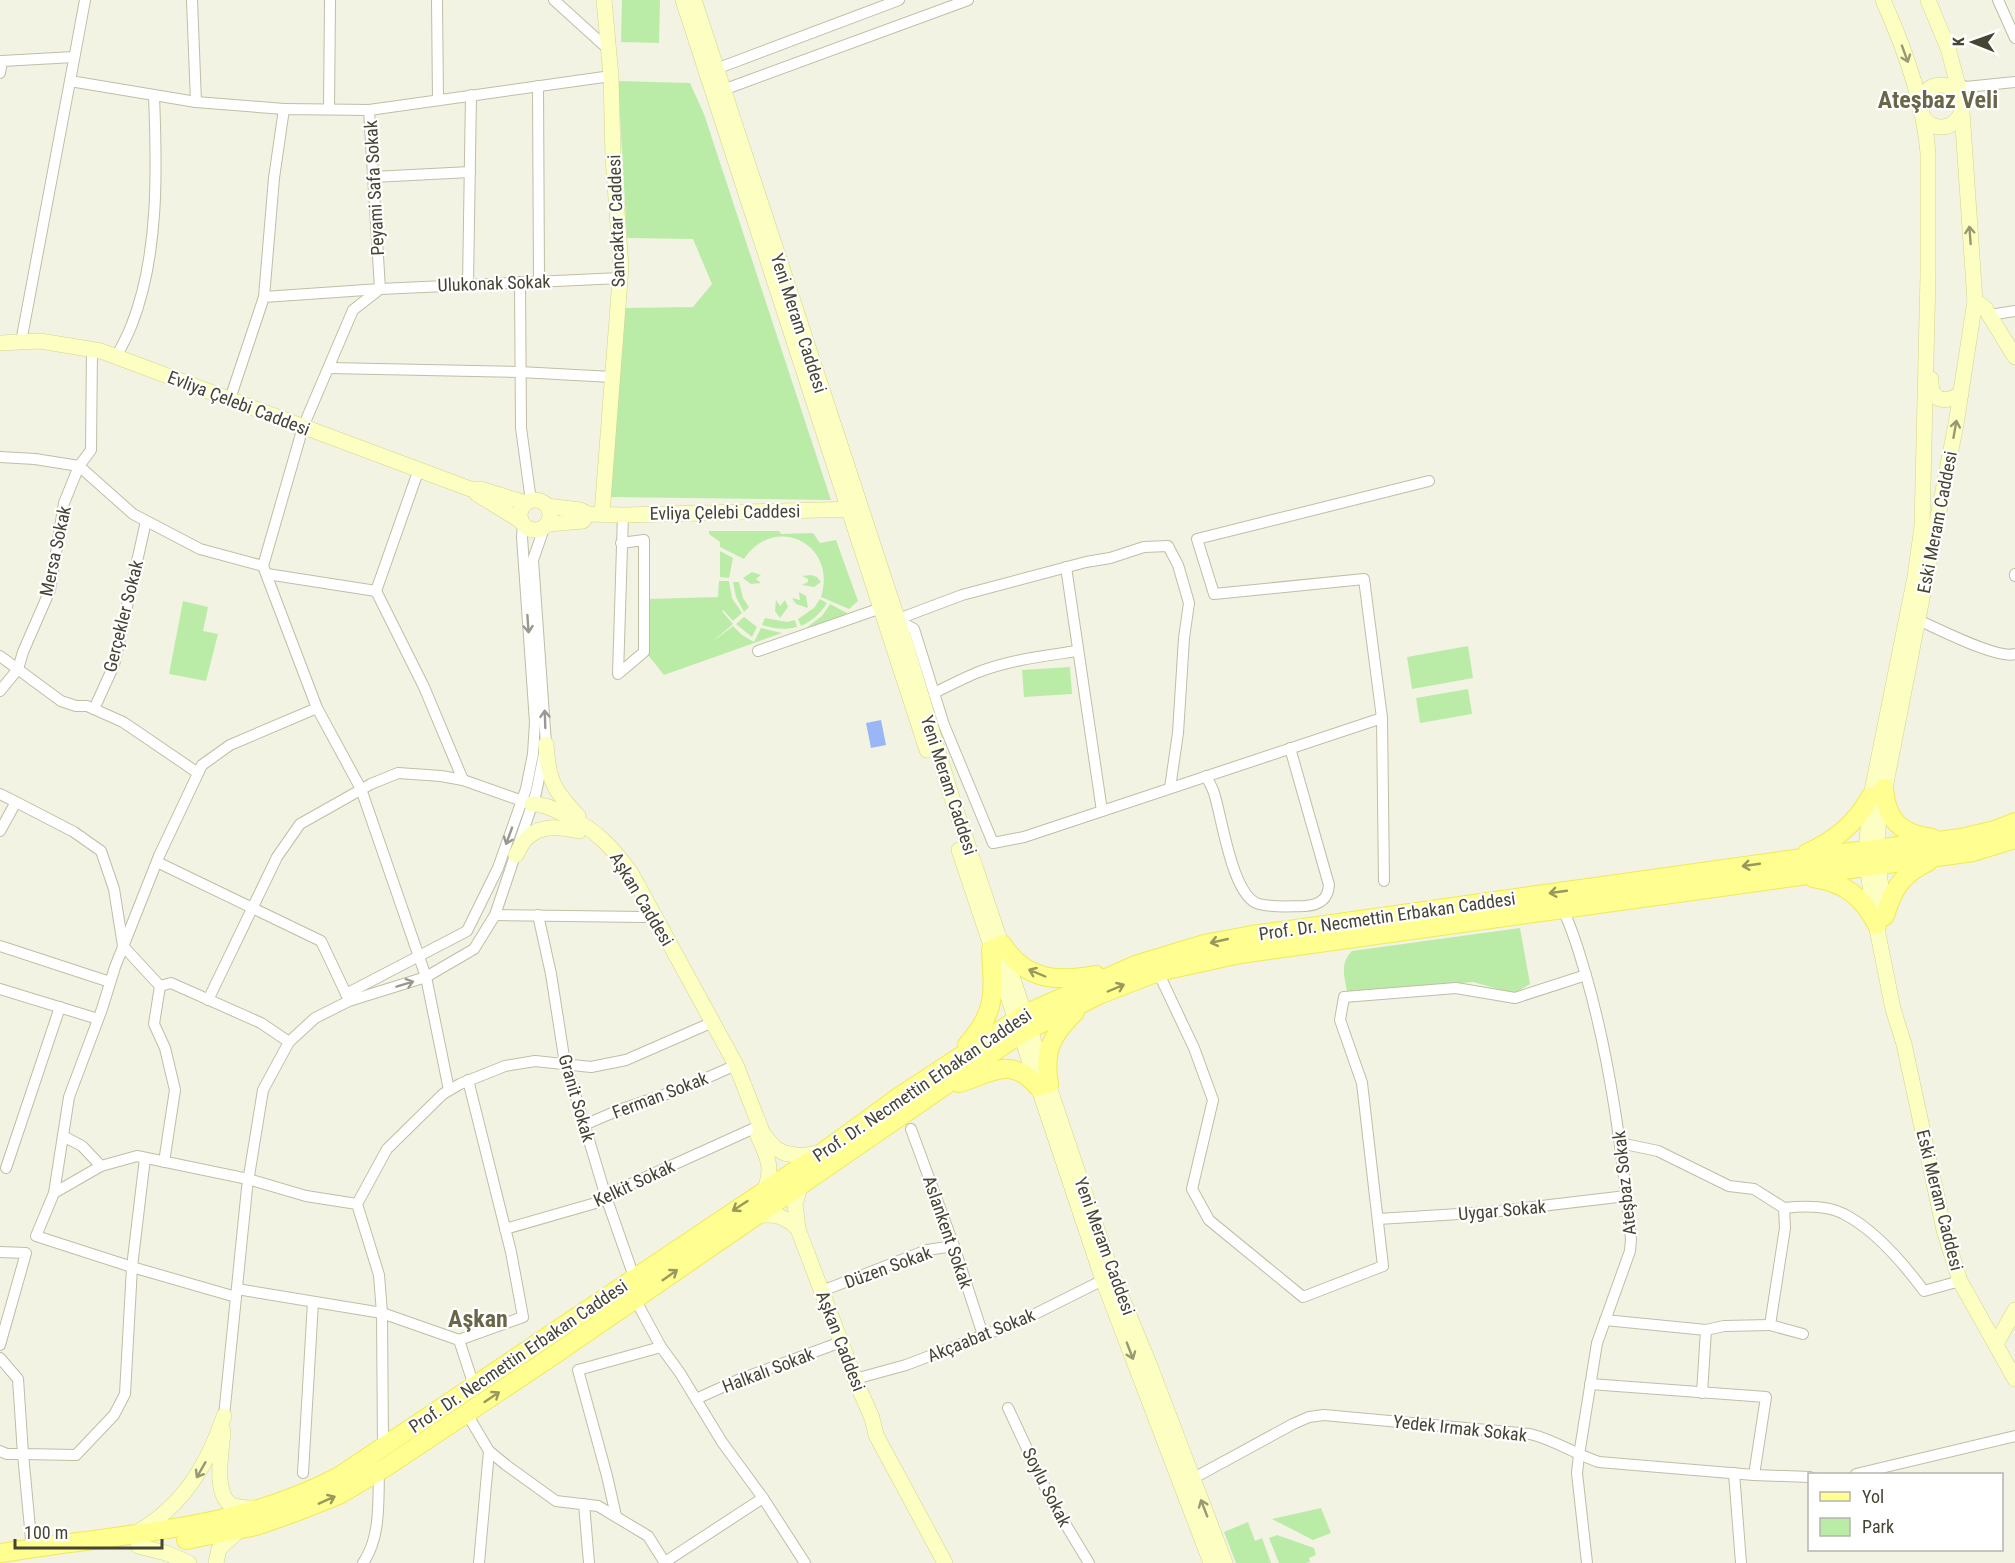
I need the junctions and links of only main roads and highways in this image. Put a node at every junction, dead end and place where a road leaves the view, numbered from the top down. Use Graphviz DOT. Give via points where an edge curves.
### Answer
graph roads {
  1 [pos="2015,822"];
  2 [pos="1961,838"];
  3 [pos="2015,839"];
  4 [pos="1941,856"];
  5 [pos="1872,858"];
  6 [pos="1792,868"];
  7 [pos="1115,972"];
  8 [pos="1085,1002"];
  9 [pos="1023,1024"];
  10 [pos="957,1059"];
  11 [pos="942,1087"];
  12 [pos="270,1514"];
  13 [pos="135,1541"];
  14 [pos="0,1553"];
  15 [pos="14,1563"];
  1 -- 2 [label="main road, Prof. Dr. Necmettin Erbakan Caddesi"];
  2 -- 5 [label="main road, Prof. Dr. Necmettin Erbakan Caddesi"];
  2 -- 6 [label="main road" via="1923,837 1903,829 1878,792 1841,834"];
  3 -- 4 [label="main road, Prof. Dr. Necmettin Erbakan Caddesi" via="1973,852"];
  4 -- 5 [label="main road, Prof. Dr. Necmettin Erbakan Caddesi"];
  4 -- 6 [label="main road" via="1906,875 1891,896 1881,921 1842,886"];
  5 -- 6 [label="main road, Prof. Dr. Necmettin Erbakan Caddesi"];
  6 -- 7 [label="main road, Prof. Dr. Necmettin Erbakan Caddesi, one-way" via="1252,934 1204,944"];
  8 -- 6 [label="main road, Prof. Dr. Necmettin Erbakan Caddesi, one-way" via="1158,972 1240,954 1563,910"];
  7 -- 9 [label="main road, Prof. Dr. Necmettin Erbakan Caddesi"];
  7 -- 10 [label="main road, one-way" via="1072,979 1049,978 1022,966 996,946 991,1005 983,1024"];
  8 -- 9 [label="main road, Prof. Dr. Necmettin Erbakan Caddesi"];
  8 -- 11 [label="main road" via="1053,1038 1044,1086 1022,1071 1004,1068"];
  9 -- 10 [label="main road, Prof. Dr. Necmettin Erbakan Caddesi"];
  9 -- 11 [label="main road, Prof. Dr. Necmettin Erbakan Caddesi"];
  10 -- 12 [label="main road, Prof. Dr. Necmettin Erbakan Caddesi, one-way" via="383,1448"];
  12 -- 11 [label="main road, Prof. Dr. Necmettin Erbakan Caddesi, one-way" via="339,1495 379,1472"];
  12 -- 13 [label="main road"];
  12 -- 13 [label="main road" via="239,1530 199,1538"];
  13 -- 14 [label="main road"];
  13 -- 15 [label="main road"];
}
